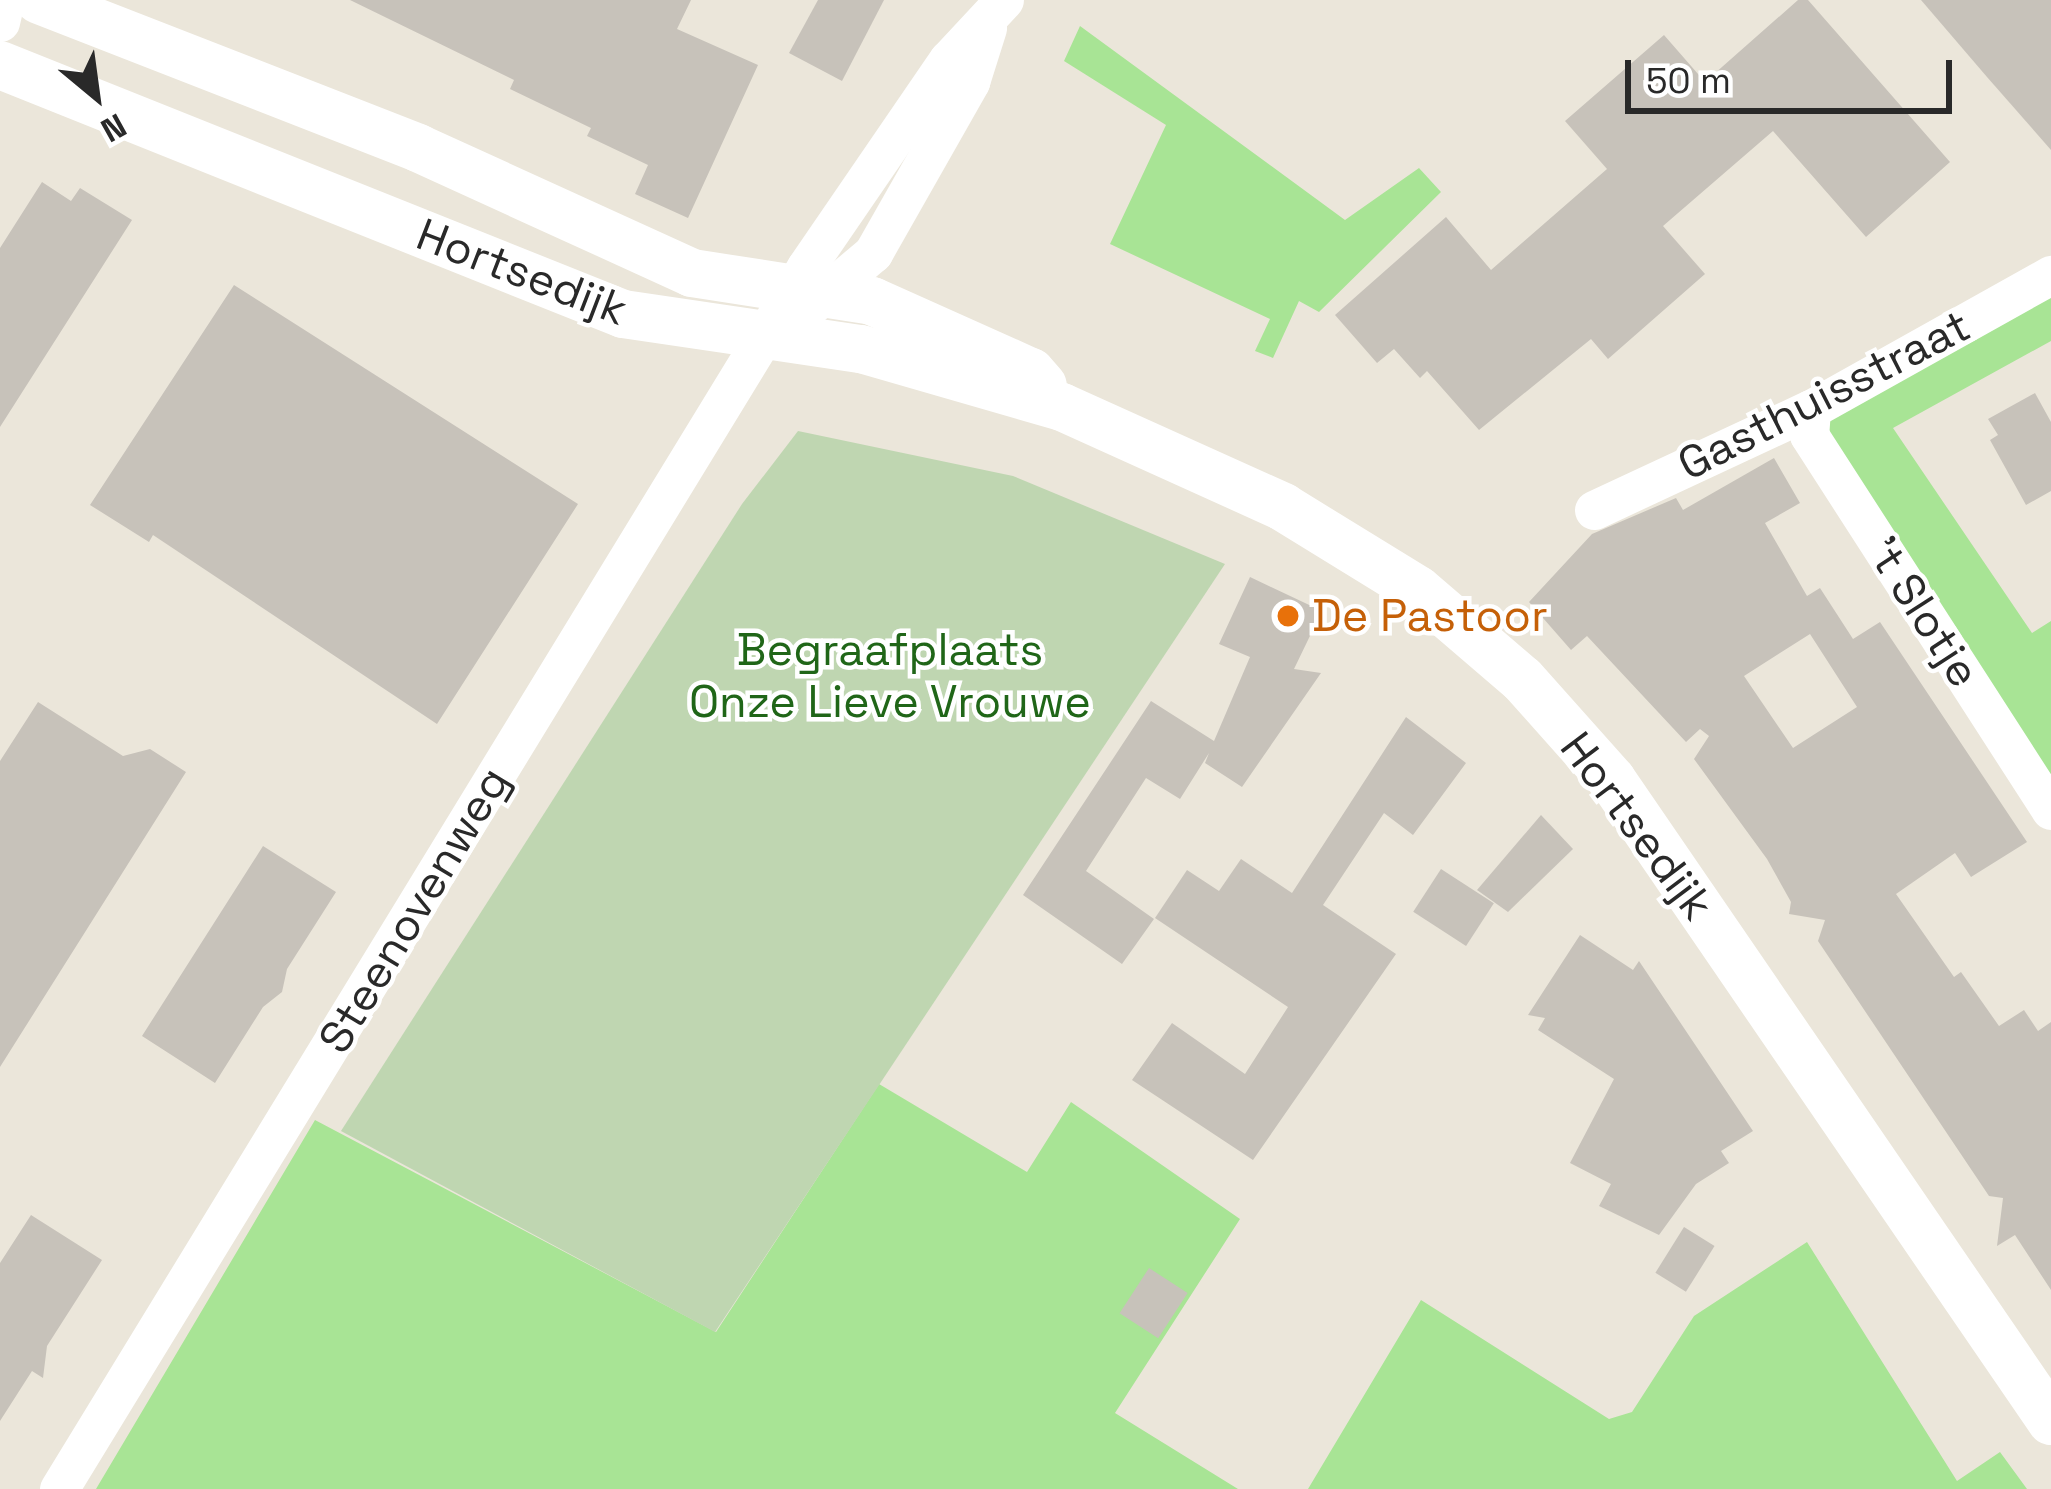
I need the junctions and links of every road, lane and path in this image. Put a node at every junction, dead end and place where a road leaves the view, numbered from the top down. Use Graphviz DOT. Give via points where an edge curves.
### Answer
graph roads {
  1 [pos="5,0"];
  2 [pos="39,0"];
  3 [pos="997,10"];
  4 [pos="0,22"];
  5 [pos="0,65"];
  6 [pos="2051,275"];
  7 [pos="812,291"];
  8 [pos="769,332"];
  9 [pos="1063,407"];
  10 [pos="1811,409"];
  11 [pos="1594,510"];
  12 [pos="2051,810"];
  13 [pos="2051,1421"];
  14 [pos="59,1489"];
  1 -- 4 [label="street"];
  2 -- 7 [label="street, Hortsedijk" via="418,148 692,273"];
  3 -- 7 [label="street, Steenovenweg" via="970,82 873,253"];
  5 -- 8 [label="street, Hortsedijk" via="623,314 664,326"];
  6 -- 10 [label="street, Gasthuisstraat"];
  7 -- 8 [label="street, Steenovenweg"];
  7 -- 9 [label="street, Hortsedijk" via="929,322 1031,372"];
  8 -- 9 [label="street, Hortsedijk" via="928,365"];
  8 -- 14 [label="street, Steenovenweg"];
  9 -- 13 [label="street, Hortsedijk" via="1283,507 1418,590 1522,679 1612,781"];
  10 -- 11 [label="street, Gasthuisstraat"];
  10 -- 12 [label="street, 't Slotje" via="1809,435"];
}
